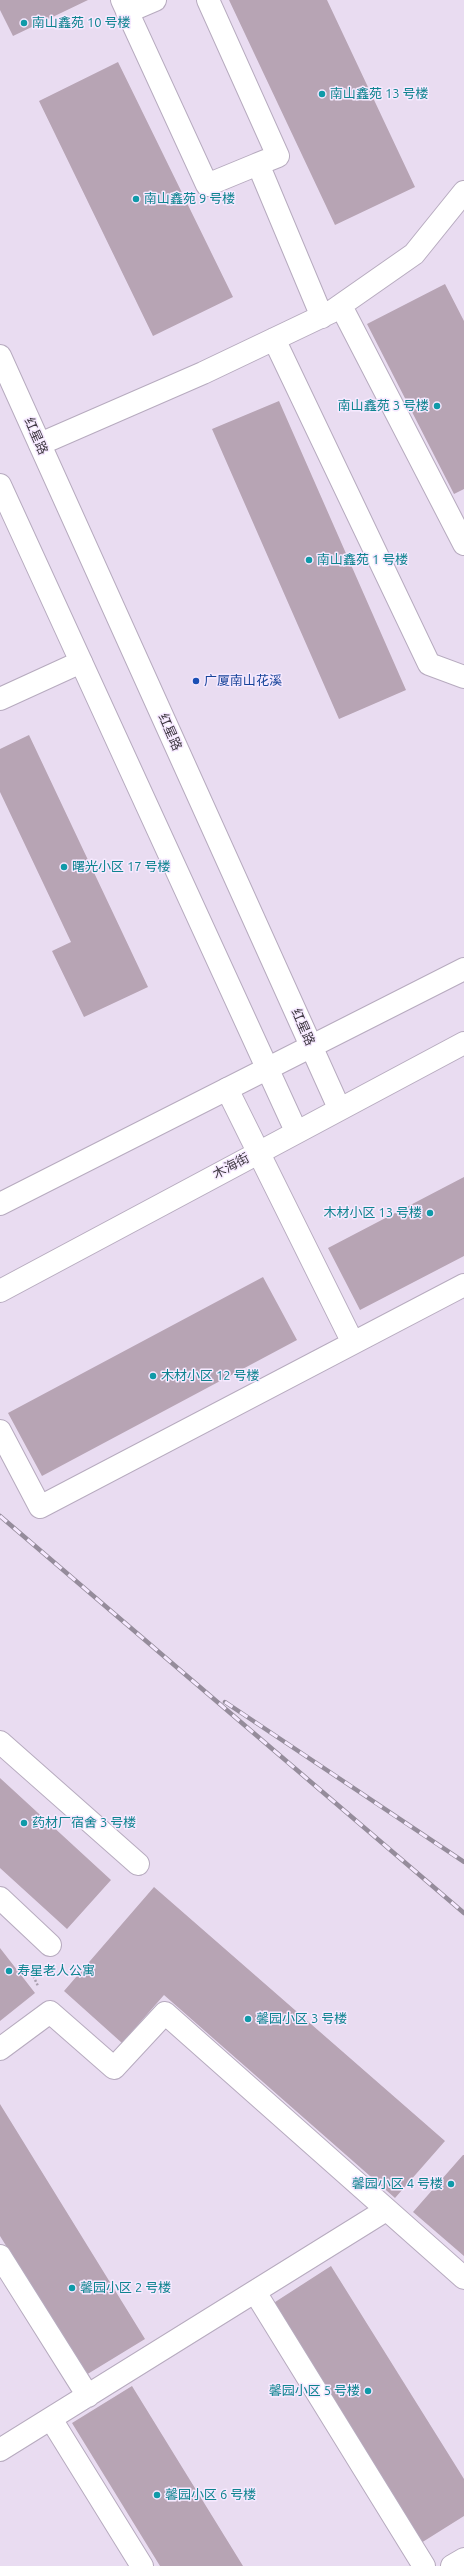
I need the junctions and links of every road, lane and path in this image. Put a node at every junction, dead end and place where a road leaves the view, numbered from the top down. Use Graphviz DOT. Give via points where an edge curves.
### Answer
graph roads {
  1 [pos="155,0"];
  2 [pos="208,0"];
  3 [pos="125,6"];
  4 [pos="258,164"];
  5 [pos="464,192"];
  6 [pos="341,306"];
  7 [pos="322,317"];
  8 [pos="274,339"];
  9 [pos="0,356"];
  10 [pos="40,444"];
  11 [pos="0,485"];
  12 [pos="464,544"];
  13 [pos="81,662"];
  14 [pos="464,677"];
  15 [pos="0,700"];
  16 [pos="464,969"];
  17 [pos="464,1043"];
  18 [pos="311,1046"];
  19 [pos="267,1069"];
  20 [pos="227,1089"];
  21 [pos="339,1108"];
  22 [pos="296,1131"];
  23 [pos="258,1151"];
  24 [pos="0,1204"];
  25 [pos="464,1285"];
  26 [pos="0,1291"];
  27 [pos="353,1343"];
  28 [pos="0,1431"];
  29 [pos="0,1742"];
  30 [pos="138,1864"];
  31 [pos="0,1898"];
  32 [pos="50,1945"];
  33 [pos="50,2012"];
  34 [pos="0,2050"];
  35 [pos="386,2210"];
  36 [pos="0,2256"];
  37 [pos="464,2278"];
  38 [pos="255,2292"];
  39 [pos="88,2396"];
  40 [pos="51,2419"];
  41 [pos="0,2450"];
  42 [pos="142,2566"];
  43 [pos="424,2566"];
  1 -- 3 [label="street"];
  2 -- 4 [label="street" via="278,156"];
  3 -- 4 [label="street" via="208,185"];
  4 -- 7 [label="street"];
  5 -- 6 [label="street" via="414,254"];
  6 -- 7 [label="street"];
  6 -- 12 [label="street"];
  7 -- 8 [label="street"];
  8 -- 10 [label="street"];
  8 -- 14 [label="street" via="429,664"];
  9 -- 10 [label="street, 红星路"];
  10 -- 18 [label="street, 红星路"];
  11 -- 13 [label="street"];
  13 -- 15 [label="street"];
  13 -- 19 [label="street"];
  16 -- 18 [label="street"];
  17 -- 21 [label="street, 木海街"];
  18 -- 19 [label="street"];
  18 -- 21 [label="street, 红星路"];
  19 -- 20 [label="street"];
  19 -- 22 [label="street"];
  20 -- 23 [label="street"];
  20 -- 24 [label="street"];
  21 -- 22 [label="street, 木海街"];
  22 -- 23 [label="street, 木海街"];
  23 -- 26 [label="street, 木海街"];
  23 -- 27 [label="street"];
  25 -- 27 [label="street"];
  27 -- 28 [label="street" via="40,1507"];
  29 -- 30 [label="street"];
  31 -- 32 [label="street"];
  32 -- 33 [label="path" via="29,1967"];
  33 -- 34 [label="street"];
  33 -- 35 [label="street" via="114,2068 165,2013"];
  35 -- 37 [label="street"];
  35 -- 38 [label="street"];
  36 -- 39 [label="street"];
  38 -- 39 [label="street"];
  38 -- 43 [label="street"];
  39 -- 40 [label="street"];
  40 -- 41 [label="street"];
  40 -- 42 [label="street"];
}
